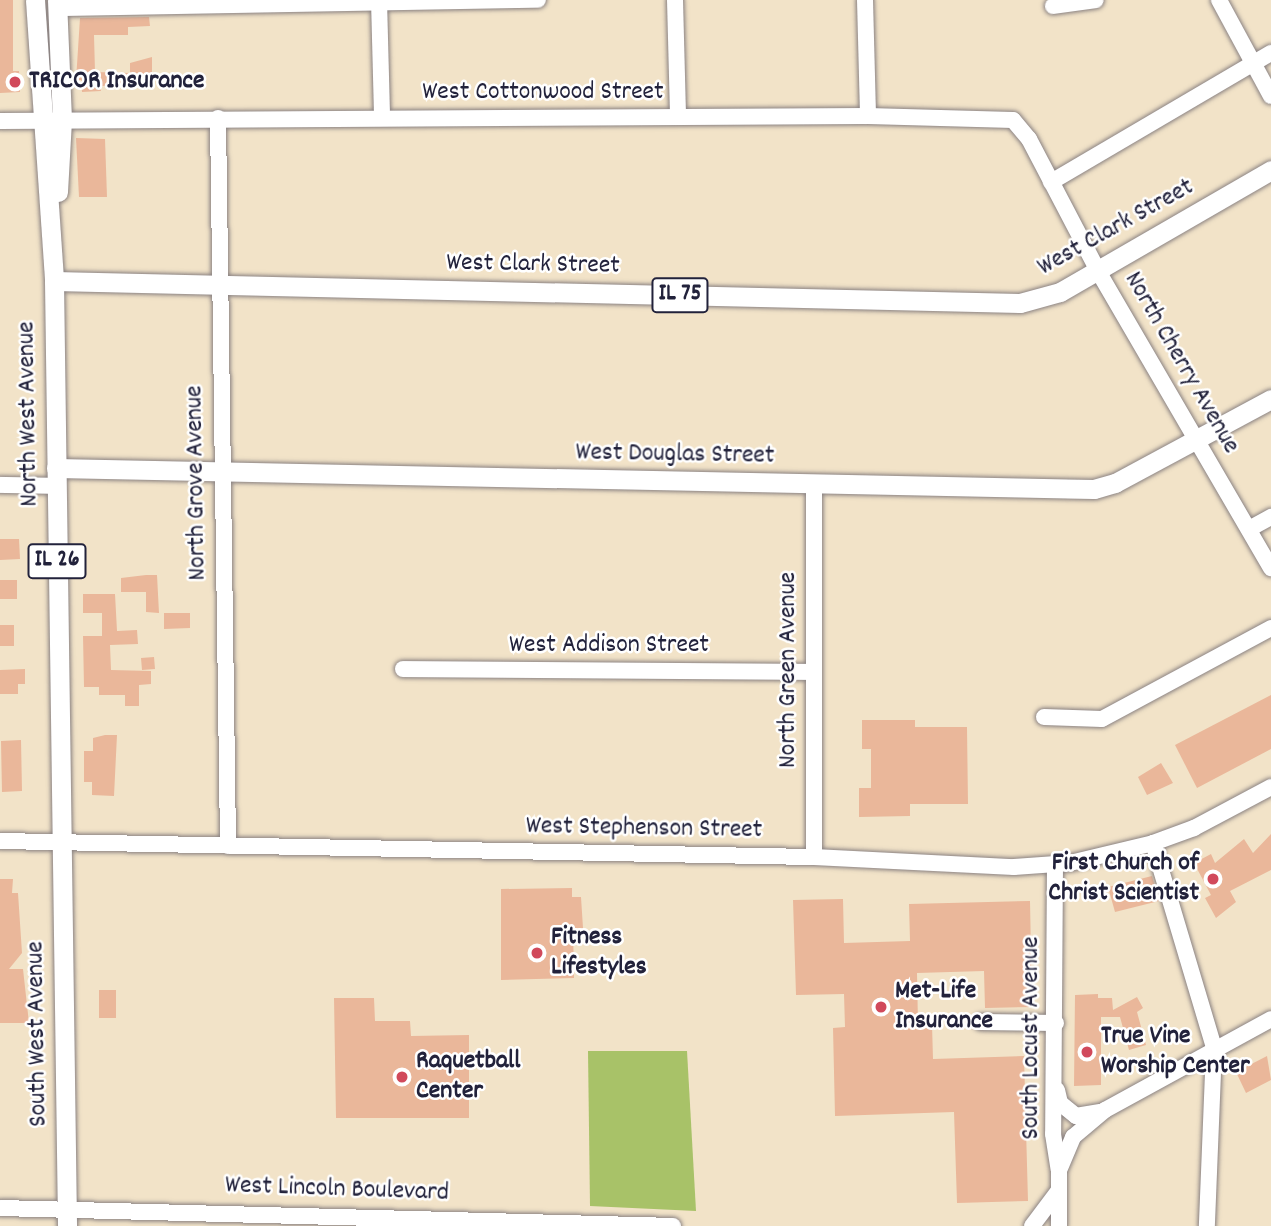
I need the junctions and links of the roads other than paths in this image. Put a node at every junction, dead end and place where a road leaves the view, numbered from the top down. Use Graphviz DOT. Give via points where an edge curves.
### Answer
graph roads {
  1 [pos="35,0"];
  2 [pos="538,0"];
  3 [pos="675,0"];
  4 [pos="865,0"];
  5 [pos="1096,0"];
  6 [pos="1219,0"];
  7 [pos="379,1"];
  8 [pos="57,4"];
  9 [pos="1053,6"];
  10 [pos="1271,52"];
  11 [pos="1253,62"];
  12 [pos="1271,96"];
  13 [pos="678,116"];
  14 [pos="868,116"];
  15 [pos="218,118"];
  16 [pos="382,118"];
  17 [pos="53,120"];
  18 [pos="0,121"];
  19 [pos="1271,170"];
  20 [pos="1051,182"];
  21 [pos="1098,271"];
  22 [pos="54,281"];
  23 [pos="217,284"];
  24 [pos="1271,398"];
  25 [pos="1197,439"];
  26 [pos="222,472"];
  27 [pos="56,477"];
  28 [pos="814,484"];
  29 [pos="0,485"];
  30 [pos="1271,517"];
  31 [pos="1249,529"];
  32 [pos="1271,568"];
  33 [pos="1271,628"];
  34 [pos="404,669"];
  35 [pos="813,672"];
  36 [pos="1044,717"];
  37 [pos="1271,788"];
  38 [pos="0,841"];
  39 [pos="61,841"];
  40 [pos="1153,843"];
  41 [pos="228,846"];
  42 [pos="814,857"];
  43 [pos="1055,865"];
  44 [pos="982,1022"];
  45 [pos="1056,1023"];
  46 [pos="1269,1024"];
  47 [pos="1214,1048"];
  48 [pos="1054,1080"];
  49 [pos="1105,1110"];
  50 [pos="1059,1170"];
  51 [pos="1059,1190"];
  52 [pos="0,1208"];
  53 [pos="67,1217"];
  54 [pos="636,1225"];
  55 [pos="673,1226"];
  56 [pos="1032,1226"];
  57 [pos="1059,1226"];
  58 [pos="1207,1226"];
  1 -- 17 [label="main road, North West Avenue / IL 26"];
  2 -- 7 [label="street"];
  3 -- 13 [label="street"];
  4 -- 14 [label="street"];
  5 -- 9 [label="street"];
  6 -- 11 [label="street"];
  7 -- 8 [label="street"];
  7 -- 16 [label="street"];
  8 -- 17 [label="main road, North West Avenue / IL 26"];
  10 -- 11 [label="street"];
  11 -- 12 [label="street"];
  11 -- 20 [label="street"];
  13 -- 14 [label="street, West Cottonwood Street"];
  13 -- 16 [label="street, West Cottonwood Street"];
  14 -- 20 [label="street, West Cottonwood Street" via="1013,120 1029,139"];
  15 -- 16 [label="street, West Cottonwood Street"];
  15 -- 17 [label="street, West Cottonwood Street"];
  15 -- 23 [label="street, North Grove Avenue"];
  17 -- 18 [label="street, West Cottonwood Street"];
  17 -- 22 [label="main road, North West Avenue / IL 26"];
  19 -- 21 [label="main road, West Clark Street / IL 75"];
  20 -- 21 [label="street, North Cherry Avenue"];
  21 -- 23 [label="main road, West Clark Street / IL 75" via="1060,292 1020,303"];
  21 -- 25 [label="street, North Cherry Avenue"];
  22 -- 23 [label="main road, West Clark Street / IL 75"];
  22 -- 27 [label="main road, North West Avenue / IL 26"];
  23 -- 26 [label="street, North Grove Avenue"];
  24 -- 25 [label="main road, West Douglas Street"];
  25 -- 28 [label="main road, West Douglas Street" via="1115,483 1094,489"];
  25 -- 31 [label="street, North Cherry Avenue"];
  26 -- 27 [label="main road, West Douglas Street"];
  26 -- 28 [label="main road, West Douglas Street"];
  26 -- 41 [label="street, North Grove Avenue"];
  27 -- 29 [label="street, West Douglas Street"];
  27 -- 39 [label="main road, North West Avenue / IL 26"];
  28 -- 35 [label="street, North Green Avenue"];
  30 -- 31 [label="street"];
  31 -- 32 [label="street, North Cherry Avenue"];
  33 -- 36 [label="street" via="1102,719"];
  34 -- 35 [label="street, West Addison Street"];
  35 -- 42 [label="street, North Green Avenue"];
  37 -- 40 [label="street, West Stephenson Street" via="1194,828"];
  38 -- 39 [label="street, West Stephenson Street"];
  39 -- 41 [label="street, West Stephenson Street"];
  39 -- 53 [label="main road, South West Avenue / IL 26"];
  40 -- 43 [label="street, West Stephenson Street"];
  40 -- 47 [label="street"];
  41 -- 42 [label="street, West Stephenson Street"];
  42 -- 43 [label="street, West Stephenson Street"];
  43 -- 45 [label="street, South Locust Avenue"];
  44 -- 45 [label="street"];
  45 -- 48 [label="street, South Locust Avenue"];
  46 -- 47 [label="street, South Locust Avenue"];
  47 -- 49 [label="street, South Locust Avenue"];
  47 -- 58 [label="street"];
  48 -- 49 [label="street" via="1067,1111 1083,1116"];
  48 -- 50 [label="street, South Locust Avenue" via="1053,1135"];
  49 -- 50 [label="street, South Locust Avenue" via="1073,1136"];
  50 -- 51 [label="street, South Locust Avenue"];
  51 -- 56 [label="street"];
  51 -- 57 [label="street, South Locust Avenue"];
  52 -- 53 [label="street, West Lincoln Boulevard"];
  53 -- 54 [label="street, West Lincoln Boulevard"];
  54 -- 55 [label="street, West Lincoln Boulevard"];
}
